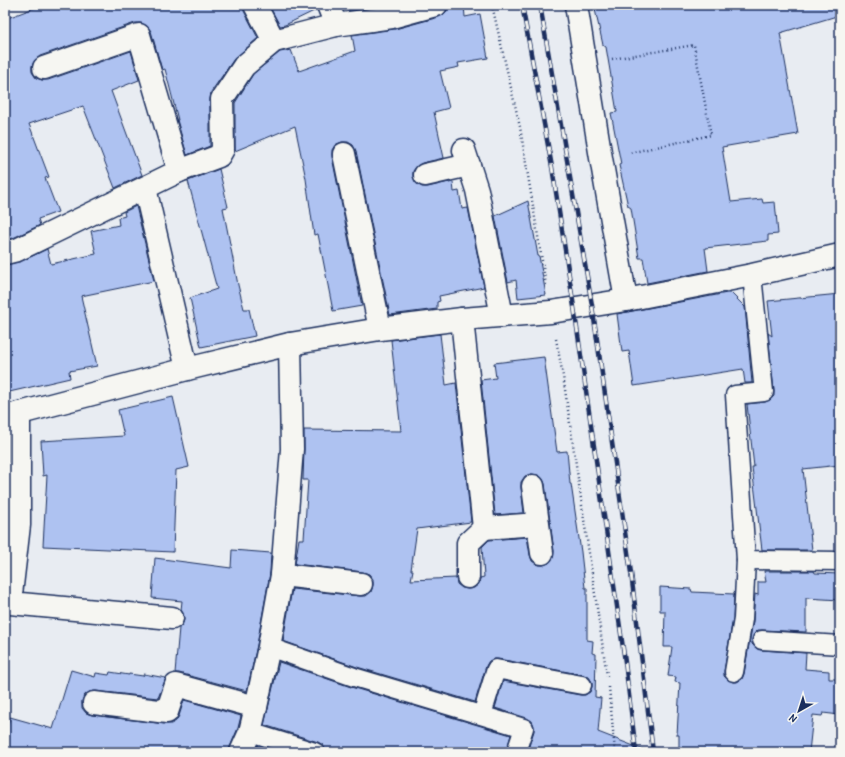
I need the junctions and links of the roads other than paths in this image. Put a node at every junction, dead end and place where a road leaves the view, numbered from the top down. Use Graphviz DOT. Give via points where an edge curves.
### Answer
graph roads {
  1 [pos="255,5"];
  2 [pos="328,5"];
  3 [pos="436,5"];
  4 [pos="576,5"];
  5 [pos="336,25"];
  6 [pos="274,41"];
  7 [pos="44,68"];
  8 [pos="344,154"];
  9 [pos="179,171"];
  10 [pos="425,175"];
  11 [pos="145,188"];
  12 [pos="5,253"];
  13 [pos="840,255"];
  14 [pos="752,275"];
  15 [pos="626,300"];
  16 [pos="502,316"];
  17 [pos="462,319"];
  18 [pos="380,329"];
  19 [pos="290,344"];
  20 [pos="187,369"];
  21 [pos="12,415"];
  22 [pos="533,486"];
  23 [pos="538,524"];
  24 [pos="484,528"];
  25 [pos="542,553"];
  26 [pos="746,560"];
  27 [pos="840,561"];
  28 [pos="282,575"];
  29 [pos="468,577"];
  30 [pos="361,584"];
  31 [pos="172,618"];
  32 [pos="762,640"];
  33 [pos="840,644"];
  34 [pos="269,647"];
  35 [pos="734,672"];
  36 [pos="582,685"];
  37 [pos="94,703"];
  38 [pos="256,707"];
  39 [pos="482,715"];
  40 [pos="250,732"];
  41 [pos="241,752"];
  42 [pos="315,752"];
  43 [pos="516,752"];
  1 -- 6 [label="street"];
  2 -- 5 [label="street"];
  3 -- 5 [label="street" via="392,17"];
  4 -- 15 [label="street"];
  5 -- 6 [label="street"];
  6 -- 9 [label="street" via="244,66 222,100 224,149 219,156"];
  7 -- 9 [label="street" via="139,35"];
  8 -- 18 [label="street"];
  9 -- 11 [label="street"];
  10 -- 16 [label="street" via="466,158 477,190"];
  11 -- 12 [label="street" via="17,250"];
  11 -- 20 [label="street"];
  13 -- 14 [label="street"];
  14 -- 15 [label="street"];
  14 -- 26 [label="lane" via="764,392 735,395"];
  15 -- 16 [label="street" via="551,312"];
  16 -- 17 [label="street"];
  17 -- 18 [label="street"];
  17 -- 24 [label="street"];
  18 -- 19 [label="street"];
  19 -- 20 [label="street"];
  19 -- 28 [label="street" via="292,449"];
  20 -- 21 [label="street"];
  21 -- 31 [label="street" via="19,525 10,603"];
  22 -- 23 [label="street"];
  23 -- 24 [label="street"];
  23 -- 25 [label="street"];
  24 -- 29 [label="street" via="468,543"];
  26 -- 27 [label="lane"];
  26 -- 35 [label="lane" via="743,620"];
  28 -- 30 [label="street"];
  28 -- 34 [label="street"];
  32 -- 33 [label="lane"];
  34 -- 38 [label="street"];
  34 -- 39 [label="lane" via="354,677"];
  36 -- 39 [label="lane" via="496,669"];
  37 -- 38 [label="street" via="167,712 176,685"];
  38 -- 40 [label="street"];
  39 -- 43 [label="lane" via="524,728"];
  40 -- 41 [label="street"];
  40 -- 42 [label="lane"];
}
